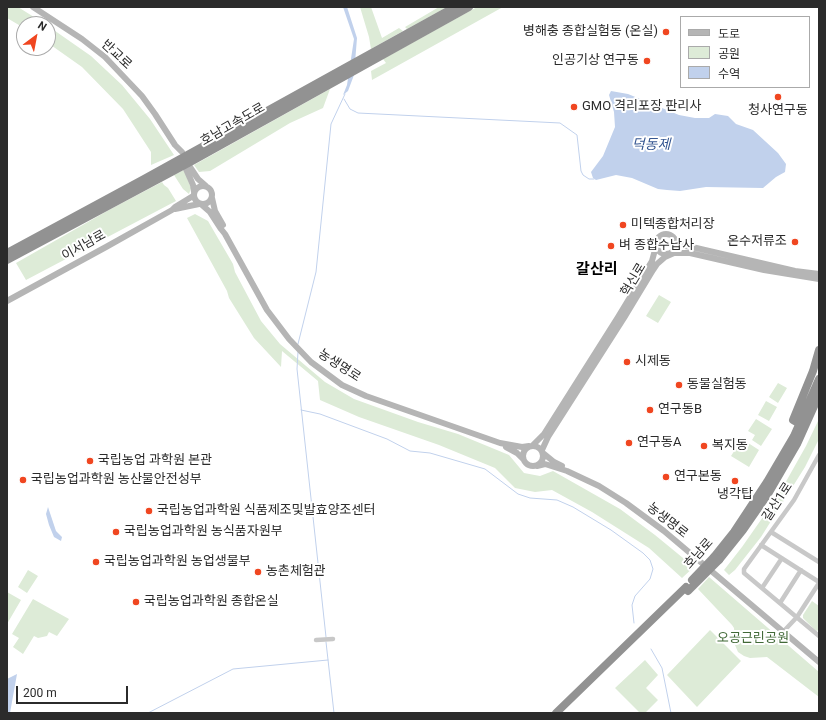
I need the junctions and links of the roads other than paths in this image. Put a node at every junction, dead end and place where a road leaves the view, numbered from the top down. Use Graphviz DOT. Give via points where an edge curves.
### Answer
graph roads {
  1 [pos="33,7"];
  2 [pos="455,7"];
  3 [pos="469,7"];
  4 [pos="180,154"];
  5 [pos="208,188"];
  6 [pos="194,194"];
  7 [pos="212,198"];
  8 [pos="201,204"];
  9 [pos="172,210"];
  10 [pos="225,234"];
  11 [pos="673,239"];
  12 [pos="656,246"];
  13 [pos="7,253"];
  14 [pos="670,254"];
  15 [pos="7,260"];
  16 [pos="819,274"];
  17 [pos="819,279"];
  18 [pos="7,301"];
  19 [pos="819,350"];
  20 [pos="819,379"];
  21 [pos="819,395"];
  22 [pos="800,424"];
  23 [pos="500,443"];
  24 [pos="530,446"];
  25 [pos="542,452"];
  26 [pos="819,455"];
  27 [pos="523,459"];
  28 [pos="537,466"];
  29 [pos="568,471"];
  30 [pos="771,532"];
  31 [pos="761,545"];
  32 [pos="782,558"];
  33 [pos="716,559"];
  34 [pos="819,562"];
  35 [pos="801,570"];
  36 [pos="819,582"];
  37 [pos="762,588"];
  38 [pos="687,589"];
  39 [pos="780,603"];
  40 [pos="797,617"];
  41 [pos="783,632"];
  42 [pos="819,636"];
  43 [pos="333,639"];
  44 [pos="316,640"];
  45 [pos="819,662"];
  46 [pos="556,713"];
  47 [pos="564,713"];
  1 -- 4 [label="main road, 반교로" via="105,57 142,96"];
  2 -- 13 [label="highway, 호남고속도로"];
  3 -- 15 [label="highway, 호남고속도로" via="194,160"];
  5 -- 6 [label="main road" via="198,187"];
  5 -- 6 [label="main road" via="188,168"];
  5 -- 7 [label="main road, 농생명로" via="212,192"];
  6 -- 8 [label="main road, 농생명로" via="195,201"];
  6 -- 9 [label="main road, 이서남로"];
  7 -- 8 [label="main road" via="207,204"];
  7 -- 10 [label="main road, 농생명로"];
  8 -- 9 [label="main road, 이서남로"];
  8 -- 10 [label="main road, 농생명로" via="210,212"];
  9 -- 18 [label="main road, 이서남로"];
  10 -- 23 [label="main road, 농생명로" via="268,310 288,339 311,362 342,385 366,396"];
  11 -- 12 [label="main road" via="667,235 661,236"];
  11 -- 14 [label="main road" via="675,246"];
  11 -- 16 [label="main road" via="685,246"];
  12 -- 14 [label="main road, 혁신로" via="659,252"];
  12 -- 24 [label="main road, 혁신로" via="652,261 544,434"];
  14 -- 17 [label="main road" via="690,253 779,273"];
  14 -- 25 [label="main road, 혁신로" via="653,270 548,437"];
  19 -- 22 [label="highway" via="793,420"];
  20 -- 22 [label="highway, 호남로"];
  21 -- 33 [label="highway, 호남로" via="768,494 742,530"];
  22 -- 33 [label="highway, 호남로" via="767,482"];
  23 -- 24 [label="main road, 농생명로"];
  23 -- 27 [label="main road, 농생명로"];
  24 -- 25 [label="main road, 농생명로" via="537,447"];
  24 -- 27 [label="main road" via="524,452"];
  25 -- 28 [label="main road" via="542,462"];
  25 -- 29 [label="main road, 농생명로"];
  26 -- 30 [label="street, 갈산1로"];
  27 -- 28 [label="main road, 농생명로" via="530,466"];
  28 -- 29 [label="main road, 농생명로" via="545,464"];
  29 -- 41 [label="main road, 농생명로" via="599,486 650,520"];
  30 -- 31 [label="street"];
  30 -- 34 [label="street, 갈산1로"];
  31 -- 32 [label="street"];
  31 -- 37 [label="street" via="744,569 744,573"];
  32 -- 35 [label="street"];
  32 -- 37 [label="street"];
  33 -- 38 [label="highway, 호남로, bridge"];
  35 -- 36 [label="street"];
  35 -- 39 [label="street"];
  36 -- 40 [label="street"];
  37 -- 39 [label="street"];
  38 -- 46 [label="highway, 호남로"];
  38 -- 47 [label="highway, 호남로"];
  39 -- 40 [label="street"];
  40 -- 41 [label="street"];
  40 -- 42 [label="street"];
  41 -- 45 [label="main road, 농생명로"];
  43 -- 44 [label="street"];
}
